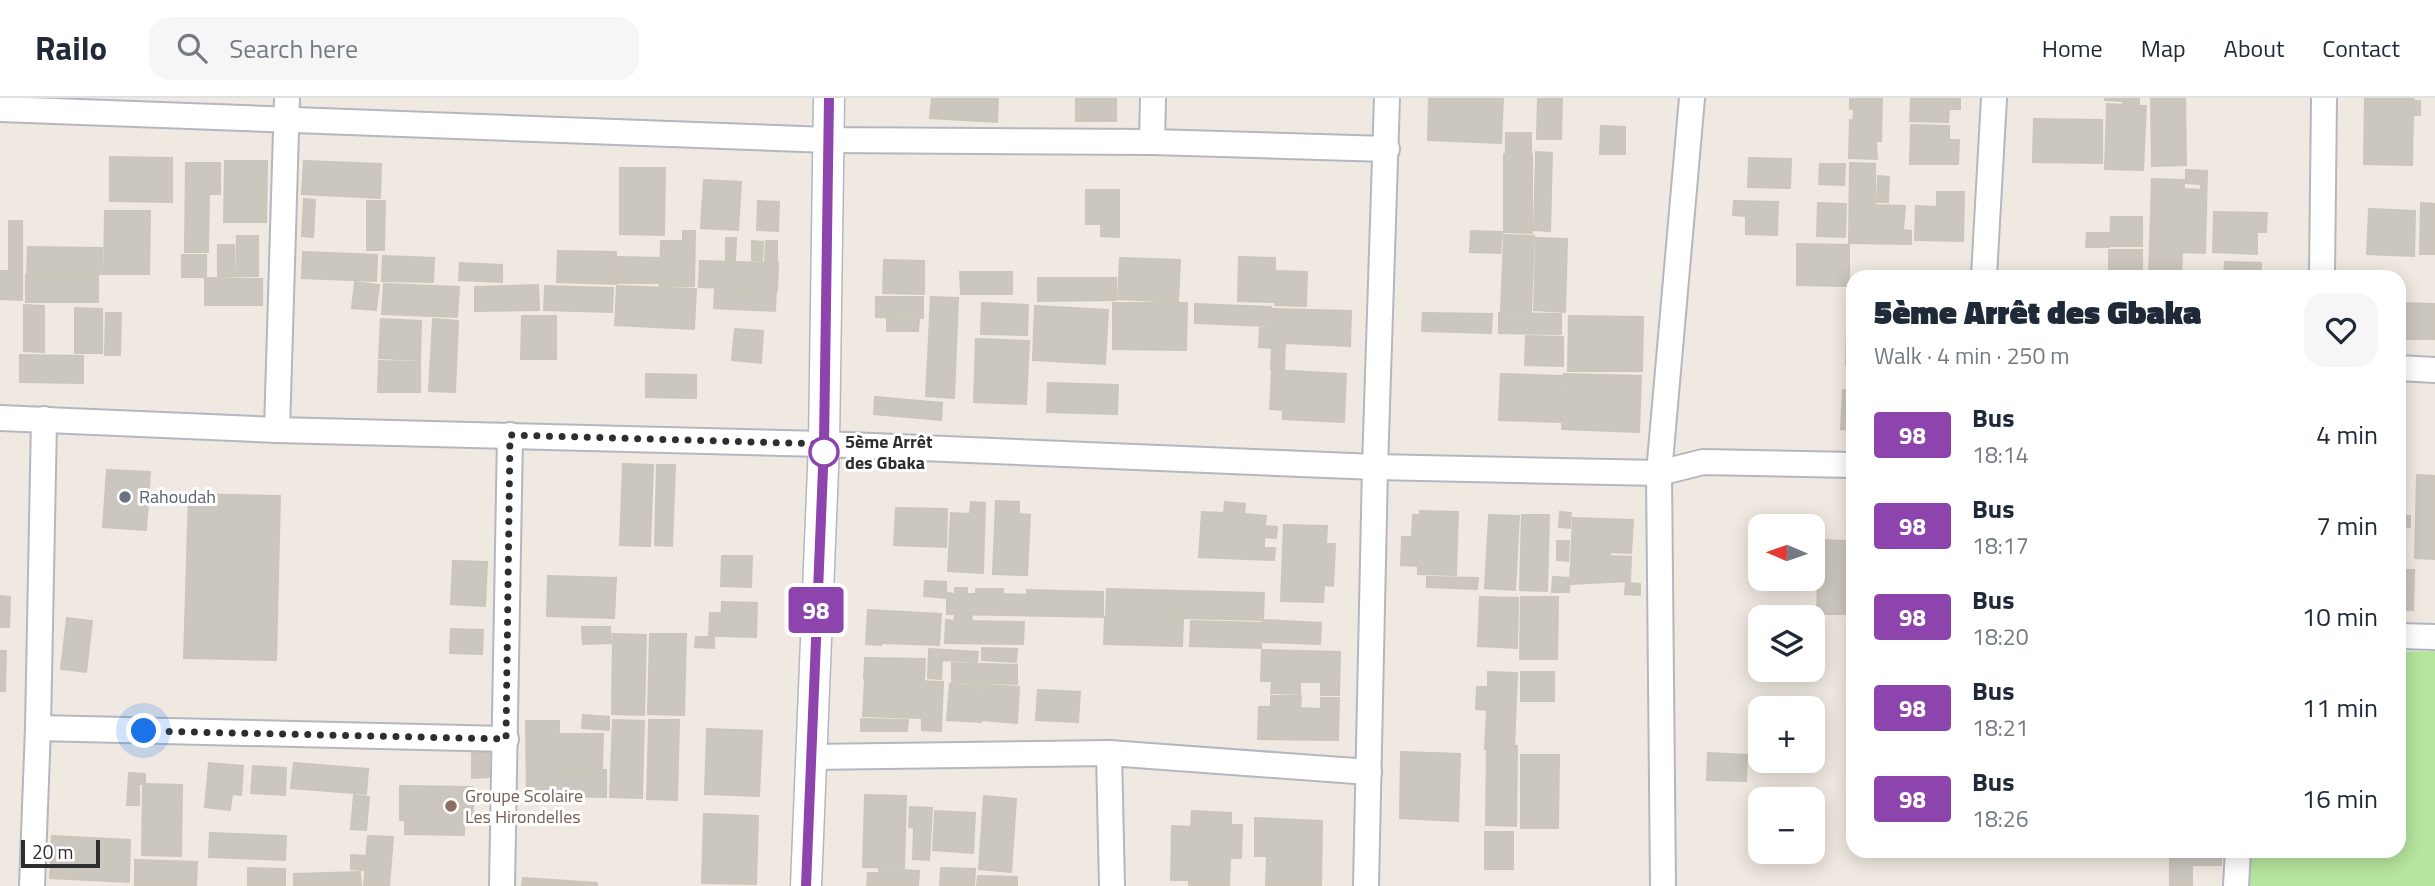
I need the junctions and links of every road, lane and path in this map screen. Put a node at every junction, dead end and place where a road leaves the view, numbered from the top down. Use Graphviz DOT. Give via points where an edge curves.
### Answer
graph roads {
  1 [pos="829,98"];
  2 [pos="1153,98"];
  3 [pos="1387,98"];
  4 [pos="1692,98"];
  5 [pos="1994,98"];
  6 [pos="2324,98"];
  7 [pos="287,108"];
  8 [pos="0,109"];
  9 [pos="828,140"];
  10 [pos="1152,142"];
  11 [pos="1387,149"];
  12 [pos="1984,270"];
  13 [pos="2322,270"];
  14 [pos="2406,369"];
  15 [pos="2435,370"];
  16 [pos="0,418"];
  17 [pos="44,419"];
  18 [pos="277,430"];
  19 [pos="510,435"];
  20 [pos="824,444"];
  21 [pos="1846,465"];
  22 [pos="1375,467"];
  23 [pos="1659,473"];
  24 [pos="2406,636"];
  25 [pos="2435,637"];
  26 [pos="38,728"];
  27 [pos="506,739"];
  28 [pos="1109,753"];
  29 [pos="810,757"];
  30 [pos="1369,772"];
  31 [pos="2238,858"];
  32 [pos="32,886"];
  33 [pos="502,886"];
  34 [pos="806,886"];
  35 [pos="1112,886"];
  36 [pos="1366,886"];
  37 [pos="1663,886"];
  38 [pos="2236,886"];
  1 -- 9 [label="street"];
  2 -- 10 [label="street"];
  3 -- 11 [label="street"];
  4 -- 23 [label="street"];
  5 -- 12 [label="street"];
  6 -- 13 [label="street"];
  7 -- 8 [label="street"];
  7 -- 9 [label="street"];
  7 -- 18 [label="street"];
  9 -- 10 [label="street"];
  9 -- 20 [label="street"];
  10 -- 11 [label="street"];
  11 -- 22 [label="street"];
  14 -- 15 [label="street"];
  16 -- 17 [label="street"];
  17 -- 18 [label="street"];
  17 -- 26 [label="street"];
  18 -- 19 [label="street"];
  19 -- 20 [label="street"];
  19 -- 27 [label="street"];
  20 -- 22 [label="street"];
  20 -- 29 [label="street"];
  21 -- 23 [label="street" via="1703,462"];
  22 -- 23 [label="street"];
  22 -- 30 [label="street"];
  23 -- 37 [label="street"];
  24 -- 25 [label="street"];
  26 -- 27 [label="street"];
  26 -- 32 [label="street"];
  27 -- 33 [label="street"];
  28 -- 29 [label="street"];
  28 -- 30 [label="street"];
  28 -- 35 [label="street"];
  29 -- 34 [label="street"];
  30 -- 36 [label="street"];
  31 -- 38 [label="street"];
}
